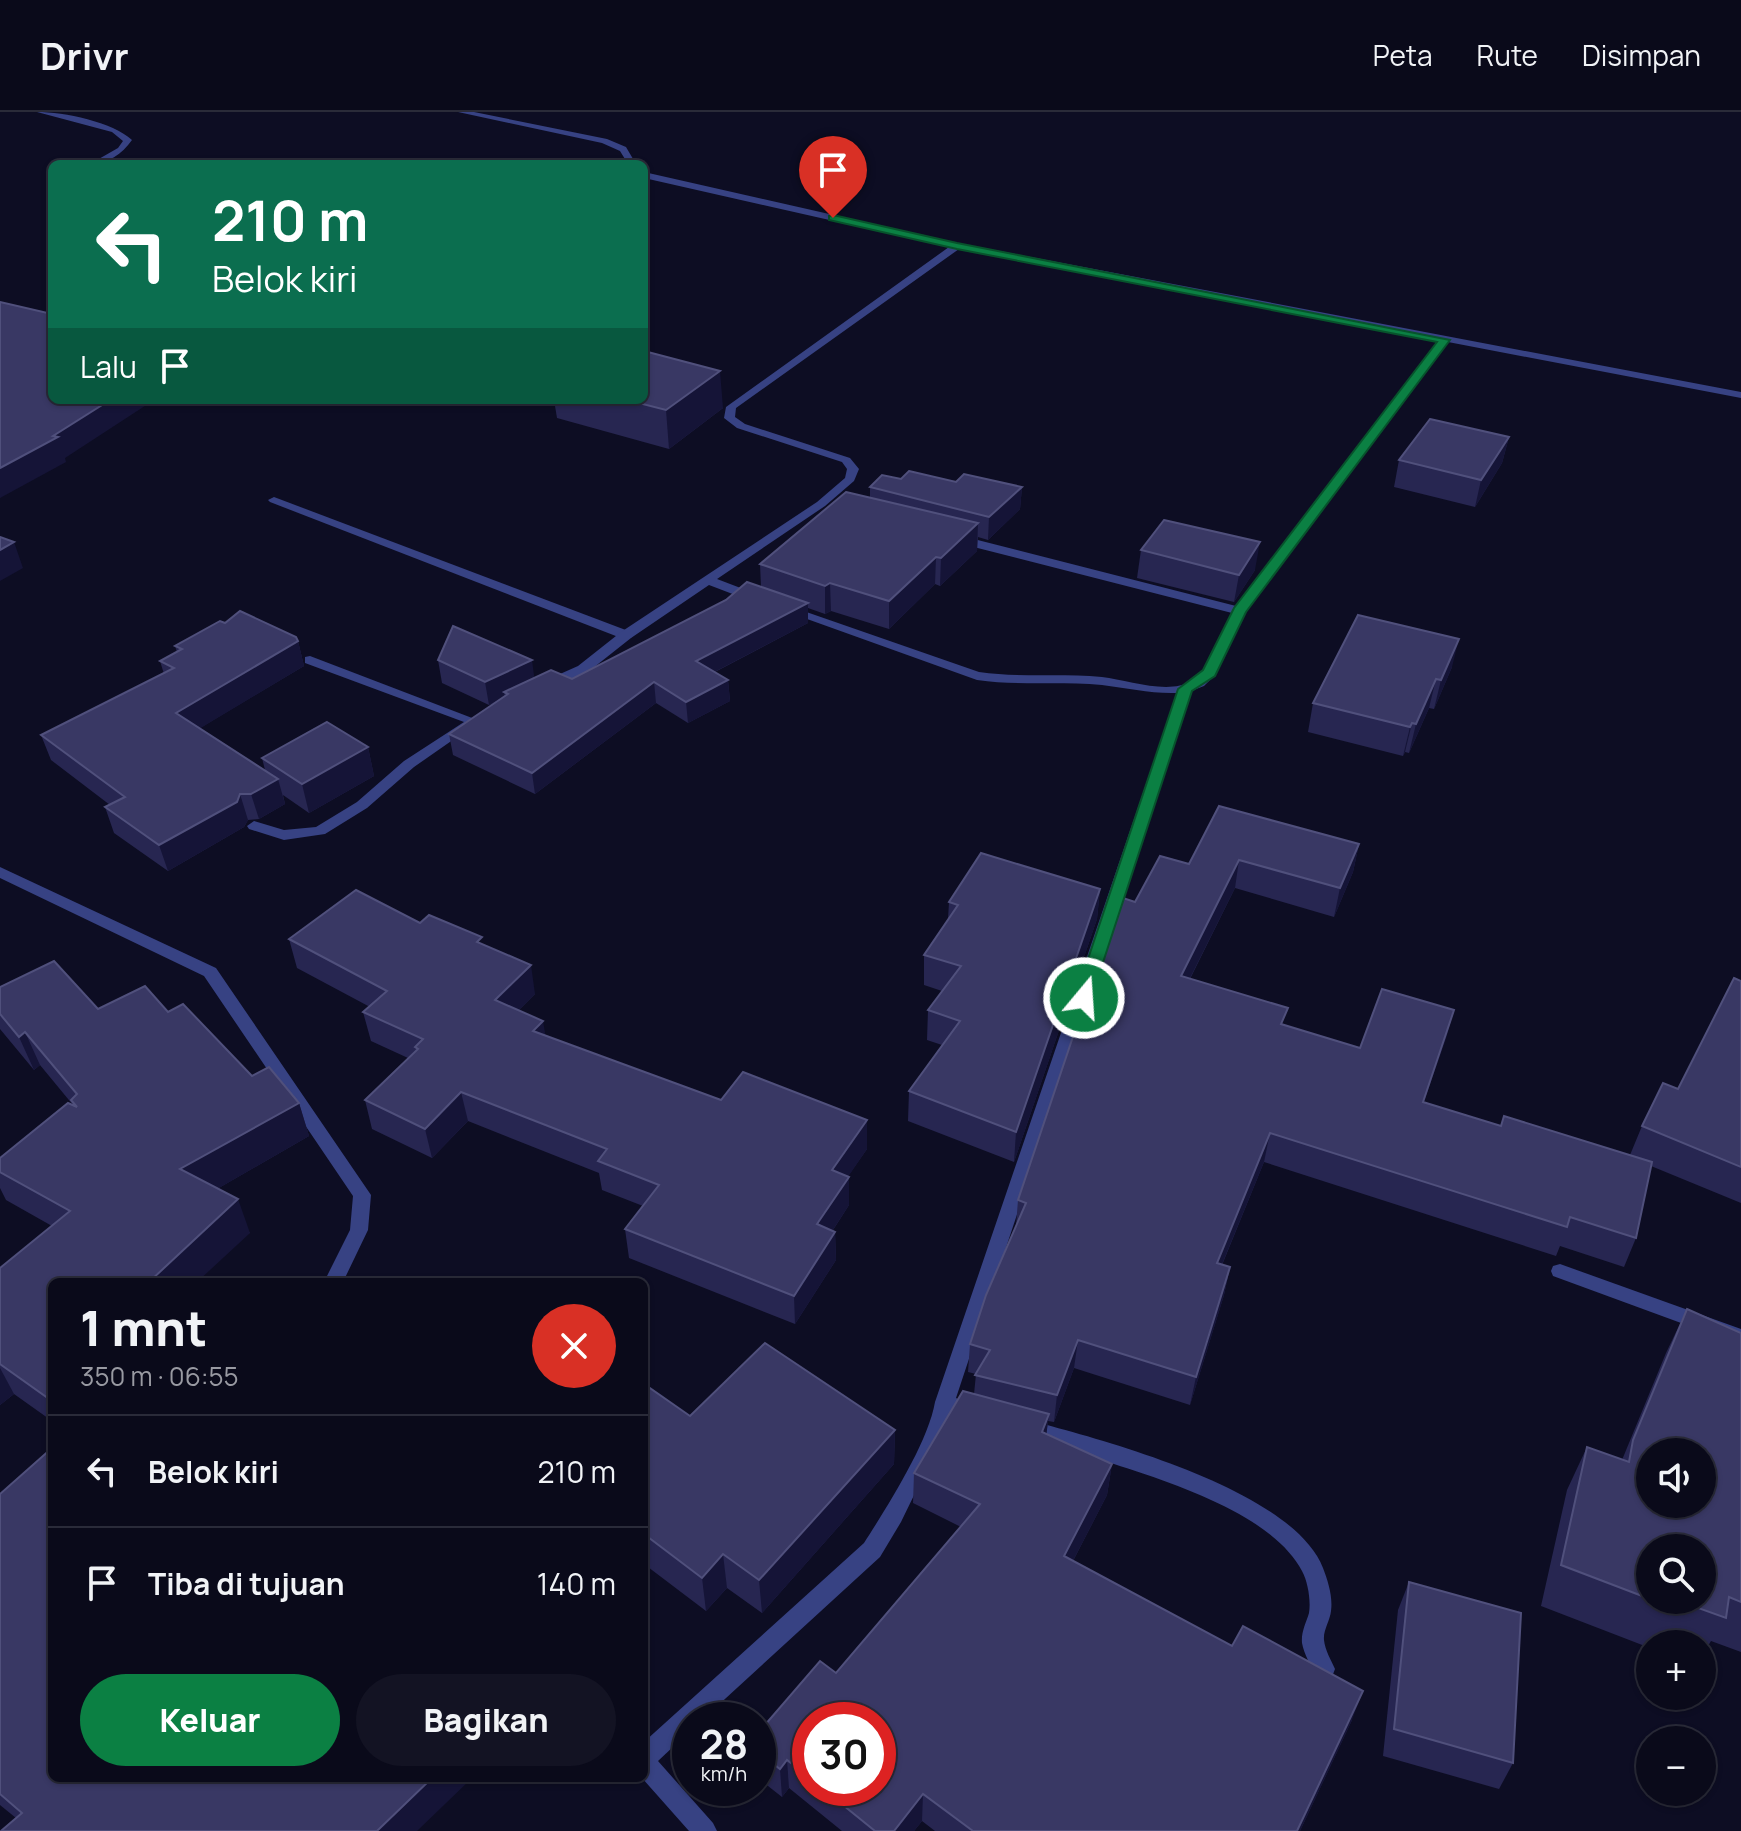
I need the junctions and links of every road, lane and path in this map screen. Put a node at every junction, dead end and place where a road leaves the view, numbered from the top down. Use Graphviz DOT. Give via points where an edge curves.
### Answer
graph roads {
  1 [pos="41,112"];
  2 [pos="462,112"];
  3 [pos="102,160"];
  4 [pos="630,160"];
  5 [pos="648,176"];
  6 [pos="957,246"];
  7 [pos="1444,340"];
  8 [pos="1741,395"];
  9 [pos="274,500"];
  10 [pos="821,504"];
  11 [pos="837,508"];
  12 [pos="945,536"];
  13 [pos="708,580"];
  14 [pos="765,601"];
  15 [pos="779,606"];
  16 [pos="1239,611"];
  17 [pos="626,635"];
  18 [pos="310,660"];
  19 [pos="1185,689"];
  20 [pos="529,693"];
  21 [pos="487,714"];
  22 [pos="473,721"];
  23 [pos="254,826"];
  24 [pos="7,876"];
  25 [pos="0,892"];
  26 [pos="1560,1271"];
  27 [pos="335,1278"];
  28 [pos="1741,1337"];
  29 [pos="945,1402"];
  30 [pos="1324,1669"];
  31 [pos="648,1756"];
  32 [pos="648,1765"];
  33 [pos="705,1831"];
  1 -- 3 [label="street" via="115,130 128,140"];
  2 -- 4 [label="street" via="604,141 623,149"];
  5 -- 6 [label="street"];
  6 -- 7 [label="street"];
  6 -- 10 [label="street" via="731,407 729,418 741,426 846,460 853,469 850,479"];
  7 -- 8 [label="street"];
  7 -- 16 [label="street"];
  9 -- 17 [label="street"];
  10 -- 11 [label="street"];
  10 -- 13 [label="street"];
  12 -- 16 [label="street"];
  13 -- 14 [label="street"];
  13 -- 17 [label="street"];
  15 -- 19 [label="street" via="977,676"];
  16 -- 19 [label="street" via="1209,673"];
  17 -- 20 [label="street" via="583,669"];
  18 -- 22 [label="street"];
  19 -- 29 [label="street"];
  21 -- 22 [label="street"];
  22 -- 23 [label="street" via="320,831 284,835"];
  24 -- 25 [label="street"];
  24 -- 27 [label="street" via="210,972 362,1195 361,1231"];
  26 -- 28 [label="street"];
  29 -- 30 [label="street" via="972,1415 1068,1438 1188,1480 1258,1514 1294,1542 1313,1566 1320,1607 1313,1641"];
  29 -- 31 [label="street" via="942,1420 872,1550"];
  32 -- 33 [label="street"];
}
